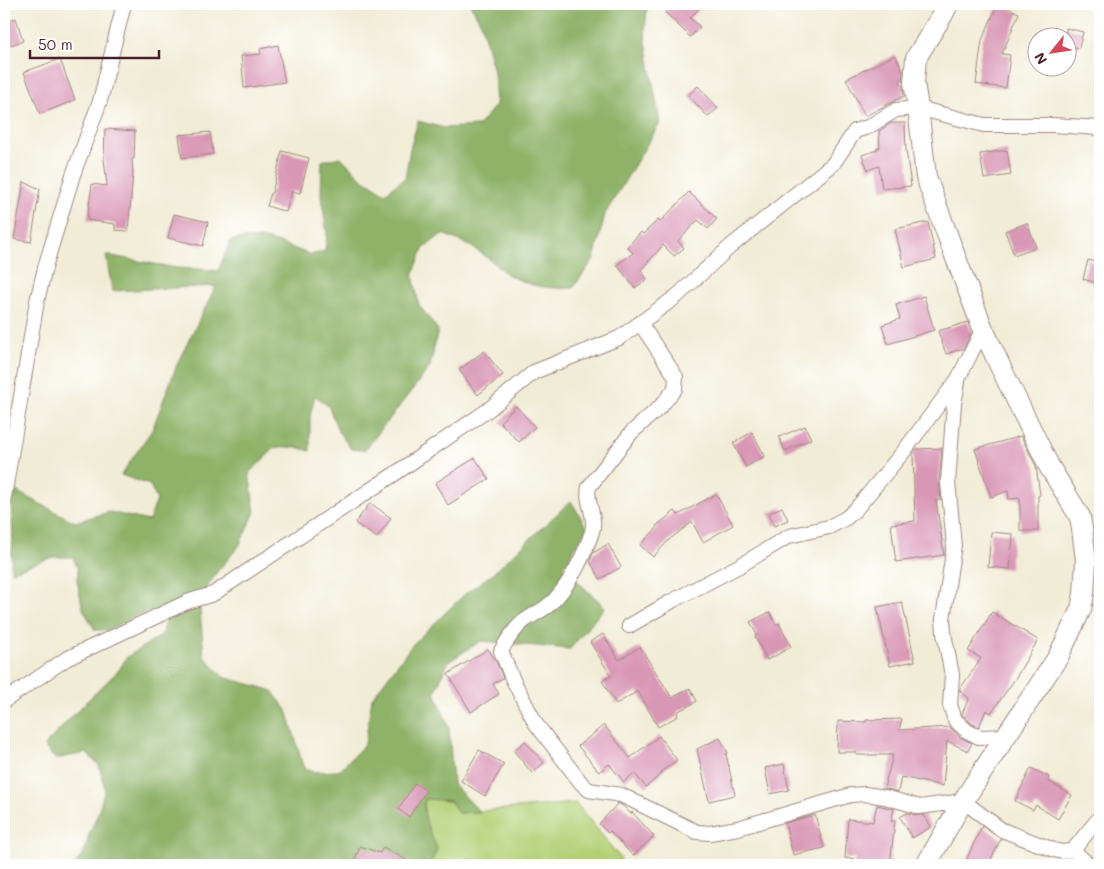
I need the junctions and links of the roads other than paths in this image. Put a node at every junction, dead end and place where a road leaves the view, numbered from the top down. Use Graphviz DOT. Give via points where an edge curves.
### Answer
graph roads {
  1 [pos="124,4"];
  2 [pos="948,4"];
  3 [pos="918,108"];
  4 [pos="1100,128"];
  5 [pos="640,323"];
  6 [pos="984,329"];
  7 [pos="958,378"];
  8 [pos="4,496"];
  9 [pos="629,626"];
  10 [pos="4,701"];
  11 [pos="1006,736"];
  12 [pos="963,801"];
  13 [pos="1100,817"];
  14 [pos="1073,850"];
  15 [pos="926,865"];
  16 [pos="1089,865"];
  1 -- 8 [label="street" via="100,101 46,264"];
  2 -- 3 [label="main road" via="916,58 914,82"];
  3 -- 4 [label="street" via="984,125"];
  3 -- 5 [label="street" via="896,110 855,131 833,164 731,246 677,296"];
  3 -- 6 [label="main road" via="926,176"];
  5 -- 10 [label="street" via="619,338 534,372 488,410 212,594 187,602 66,659"];
  5 -- 12 [label="street" via="676,377 675,388 632,433 589,486 594,519 577,569 557,597 524,621 501,651 536,724 589,790 622,795 697,832 738,828 851,795 885,797 920,807"];
  6 -- 7 [label="street"];
  6 -- 11 [label="main road" via="1049,466 1080,517 1086,560 1081,609 1058,657"];
  7 -- 9 [label="street" via="904,452 846,518 829,527 789,536"];
  7 -- 11 [label="street" via="948,482 954,545 944,619 952,676 950,706 955,720 967,731 979,737"];
  11 -- 12 [label="main road"];
  12 -- 14 [label="street" via="1002,830 1054,850"];
  12 -- 15 [label="main road"];
  13 -- 14 [label="street"];
  14 -- 16 [label="street"];
}
